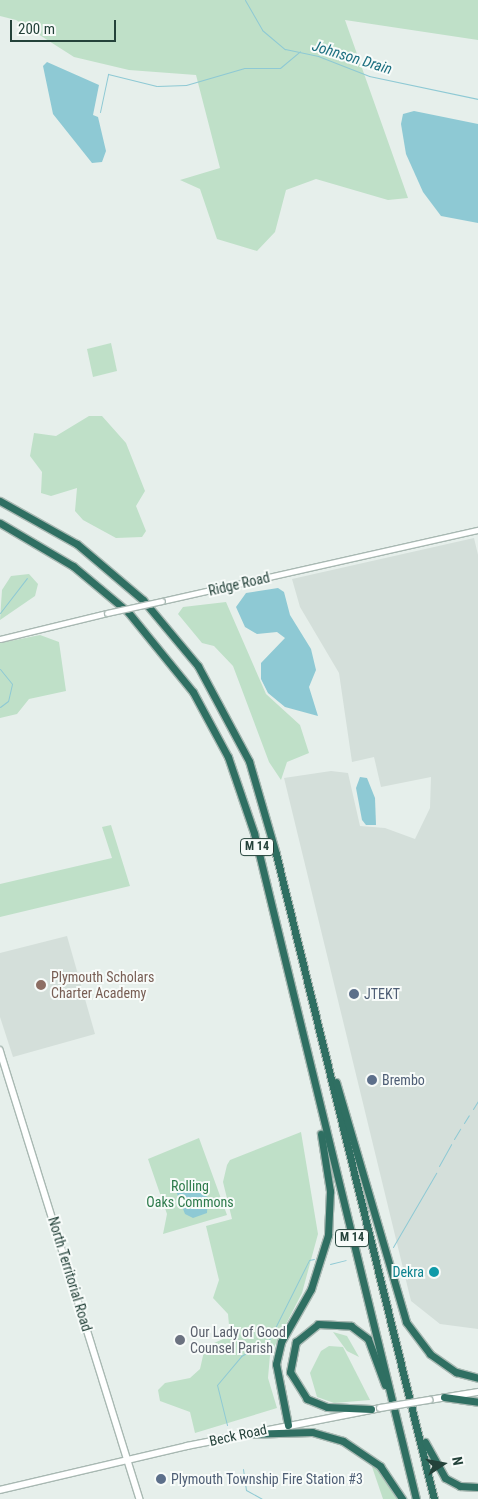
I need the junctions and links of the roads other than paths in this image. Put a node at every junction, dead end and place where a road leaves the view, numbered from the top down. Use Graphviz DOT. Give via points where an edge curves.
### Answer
graph roads {
  1 [pos="0,501"];
  2 [pos="0,523"];
  3 [pos="478,530"];
  4 [pos="0,639"];
  5 [pos="321,1038"];
  6 [pos="0,1050"];
  7 [pos="309,1060"];
  8 [pos="478,1378"];
  9 [pos="478,1392"];
  10 [pos="444,1397"];
  11 [pos="478,1402"];
  12 [pos="412,1404"];
  13 [pos="372,1409"];
  14 [pos="396,1416"];
  15 [pos="288,1425"];
  16 [pos="245,1434"];
  17 [pos="129,1459"];
  18 [pos="478,1487"];
  19 [pos="0,1490"];
  20 [pos="140,1499"];
  21 [pos="402,1499"];
  22 [pos="416,1499"];
  23 [pos="434,1499"];
  1 -- 5 [label="highway, M 14" via="62,534 116,575 175,635 217,696 262,797"];
  2 -- 7 [label="highway, M 14" via="73,566 128,612 202,704 244,798"];
  3 -- 4 [label="street, Ridge Road, bridge"];
  5 -- 8 [label="highway" via="406,1322 430,1354 456,1372"];
  5 -- 12 [label="highway, M 14"];
  6 -- 17 [label="main road, North Territorial Road"];
  7 -- 14 [label="highway, M 14"];
  7 -- 15 [label="highway" via="327,1163 330,1210 318,1271 278,1351 276,1370"];
  9 -- 10 [label="main road, Beck Road"];
  10 -- 11 [label="highway"];
  10 -- 13 [label="main road, Beck Road, bridge"];
  12 -- 18 [label="highway" via="440,1474 456,1485"];
  12 -- 23 [label="highway, M 14"];
  13 -- 14 [label="highway" via="322,1406 301,1394 289,1363 304,1332 334,1322 360,1331 374,1349"];
  13 -- 15 [label="main road, Beck Road"];
  14 -- 22 [label="highway, M 14"];
  15 -- 16 [label="main road, Beck Road"];
  16 -- 17 [label="main road, Beck Road"];
  16 -- 21 [label="highway" via="312,1432 343,1441 380,1466"];
  17 -- 19 [label="main road, Beck Road"];
  17 -- 20 [label="main road, North Territorial Road"];
}
